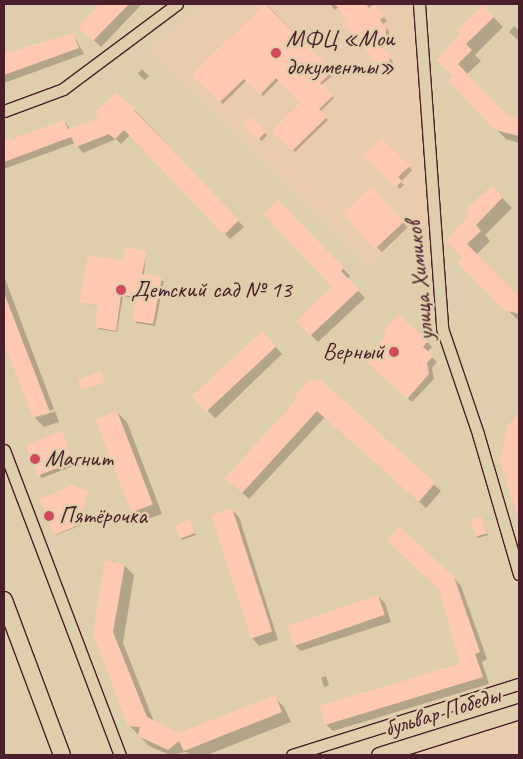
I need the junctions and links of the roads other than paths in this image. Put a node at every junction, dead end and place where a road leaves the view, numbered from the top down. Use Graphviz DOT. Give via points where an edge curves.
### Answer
graph roads {
  1 [pos="177,4"];
  2 [pos="419,4"];
  3 [pos="4,111"];
  4 [pos="4,450"];
  5 [pos="519,574"];
  6 [pos="4,600"];
  7 [pos="4,632"];
  8 [pos="519,684"];
  9 [pos="519,711"];
  10 [pos="51,755"];
  11 [pos="62,755"];
  12 [pos="120,755"];
  13 [pos="292,755"];
  14 [pos="379,755"];
  1 -- 3 [label="street" via="63,89"];
  2 -- 5 [label="street, улица Химиков" via="442,328 478,434"];
  4 -- 12 [label="street"];
  6 -- 11 [label="main road"];
  7 -- 10 [label="main road"];
  8 -- 13 [label="street"];
  9 -- 14 [label="street, бульвар Победы"];
}
